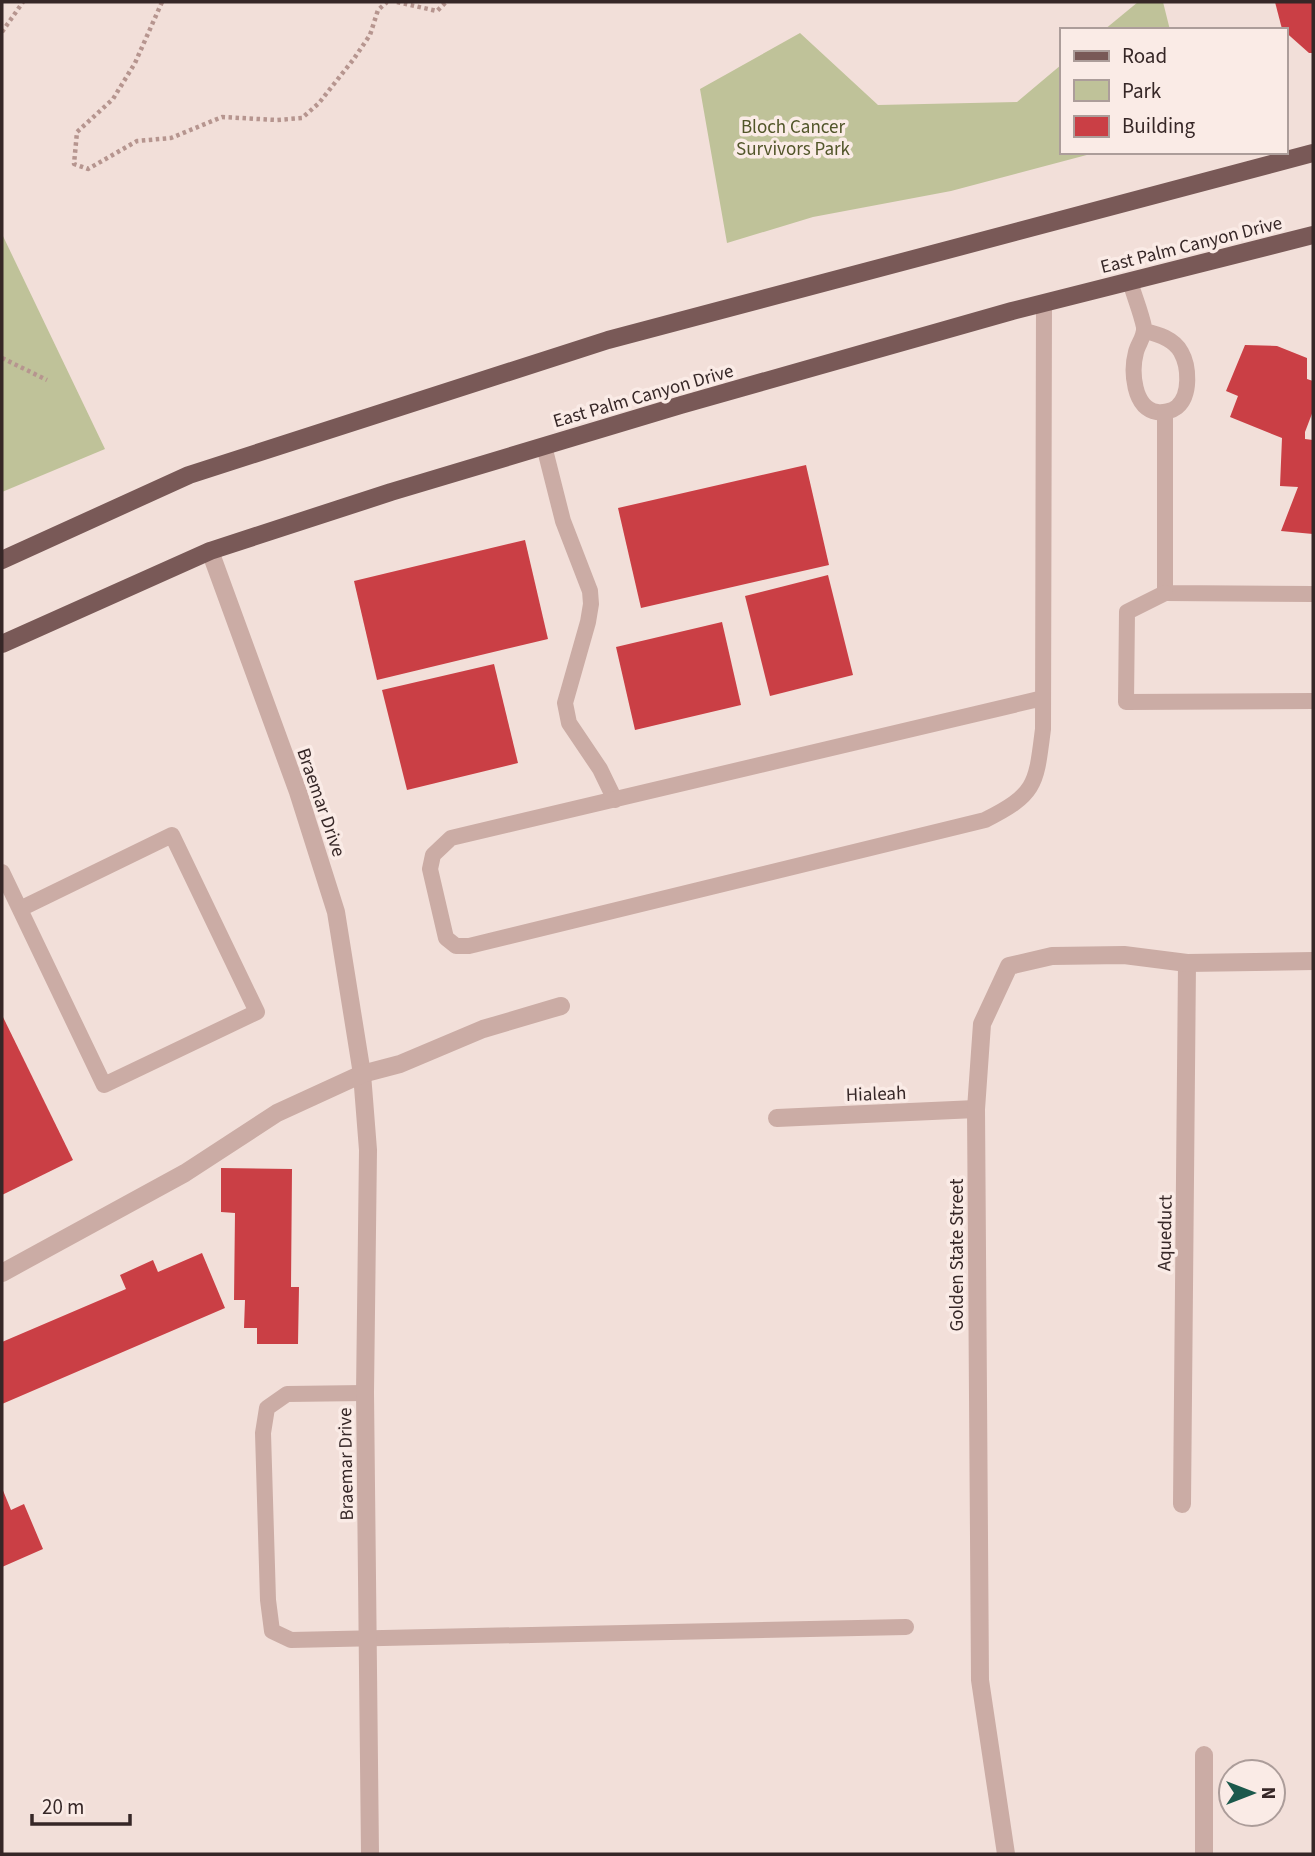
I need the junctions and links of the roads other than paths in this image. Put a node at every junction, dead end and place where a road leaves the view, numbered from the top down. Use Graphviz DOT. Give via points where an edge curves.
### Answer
graph roads {
  1 [pos="1313,153"];
  2 [pos="1313,235"];
  3 [pos="1130,281"];
  4 [pos="1044,303"];
  5 [pos="1145,331"];
  6 [pos="1165,412"];
  7 [pos="544,446"];
  8 [pos="210,551"];
  9 [pos="2,560"];
  10 [pos="1165,593"];
  11 [pos="1313,594"];
  12 [pos="2,644"];
  13 [pos="1042,698"];
  14 [pos="1313,701"];
  15 [pos="615,800"];
  16 [pos="2,872"];
  17 [pos="20,909"];
  18 [pos="1313,961"];
  19 [pos="1187,963"];
  20 [pos="561,1006"];
  21 [pos="362,1074"];
  22 [pos="976,1110"];
  23 [pos="777,1118"];
  24 [pos="2,1273"];
  25 [pos="366,1393"];
  26 [pos="1182,1504"];
  27 [pos="906,1627"];
  28 [pos="368,1639"];
  29 [pos="1204,1755"];
  30 [pos="370,1854"];
  31 [pos="1006,1854"];
  32 [pos="1204,1854"];
  1 -- 9 [label="main road" via="608,340 189,475"];
  2 -- 3 [label="main road, East Palm Canyon Drive"];
  3 -- 4 [label="main road, East Palm Canyon Drive"];
  3 -- 5 [label="lane"];
  4 -- 7 [label="main road, East Palm Canyon Drive"];
  4 -- 13 [label="lane"];
  5 -- 6 [label="lane" via="1136,352 1135,386 1143,404 1154,412"];
  5 -- 6 [label="lane" via="1163,336 1181,351 1187,373 1186,393 1177,407"];
  6 -- 10 [label="lane"];
  7 -- 8 [label="main road, East Palm Canyon Drive"];
  7 -- 15 [label="lane" via="562,521 590,591 588,622 565,703 569,723"];
  8 -- 12 [label="main road, East Palm Canyon Drive"];
  8 -- 21 [label="street, Braemar Drive" via="298,792 336,912"];
  10 -- 11 [label="lane"];
  10 -- 14 [label="lane" via="1127,612 1126,702"];
  13 -- 15 [label="lane"];
  13 -- 15 [label="lane" via="1037,773 1031,786 1011,806 985,820 470,946 456,946 446,938 429,869 442,845 452,838"];
  16 -- 17 [label="lane"];
  17 -- 17 [label="lane" via="104,1085 257,1012 172,835"];
  18 -- 19 [label="street, Golden State Street"];
  19 -- 22 [label="street, Golden State Street" via="1124,956 1052,956 1009,966 982,1024"];
  19 -- 26 [label="street, Aqueduct"];
  20 -- 21 [label="street"];
  21 -- 24 [label="street" via="277,1113 185,1172"];
  21 -- 25 [label="street, Braemar Drive" via="368,1150"];
  22 -- 23 [label="street, Hialeah"];
  22 -- 31 [label="street, Golden State Street" via="980,1679"];
  25 -- 28 [label="street, Braemar Drive"];
  25 -- 28 [label="lane" via="287,1394 267,1408 263,1433 272,1631 291,1640"];
  27 -- 28 [label="lane"];
  28 -- 30 [label="street, Braemar Drive"];
  29 -- 32 [label="street"];
}
